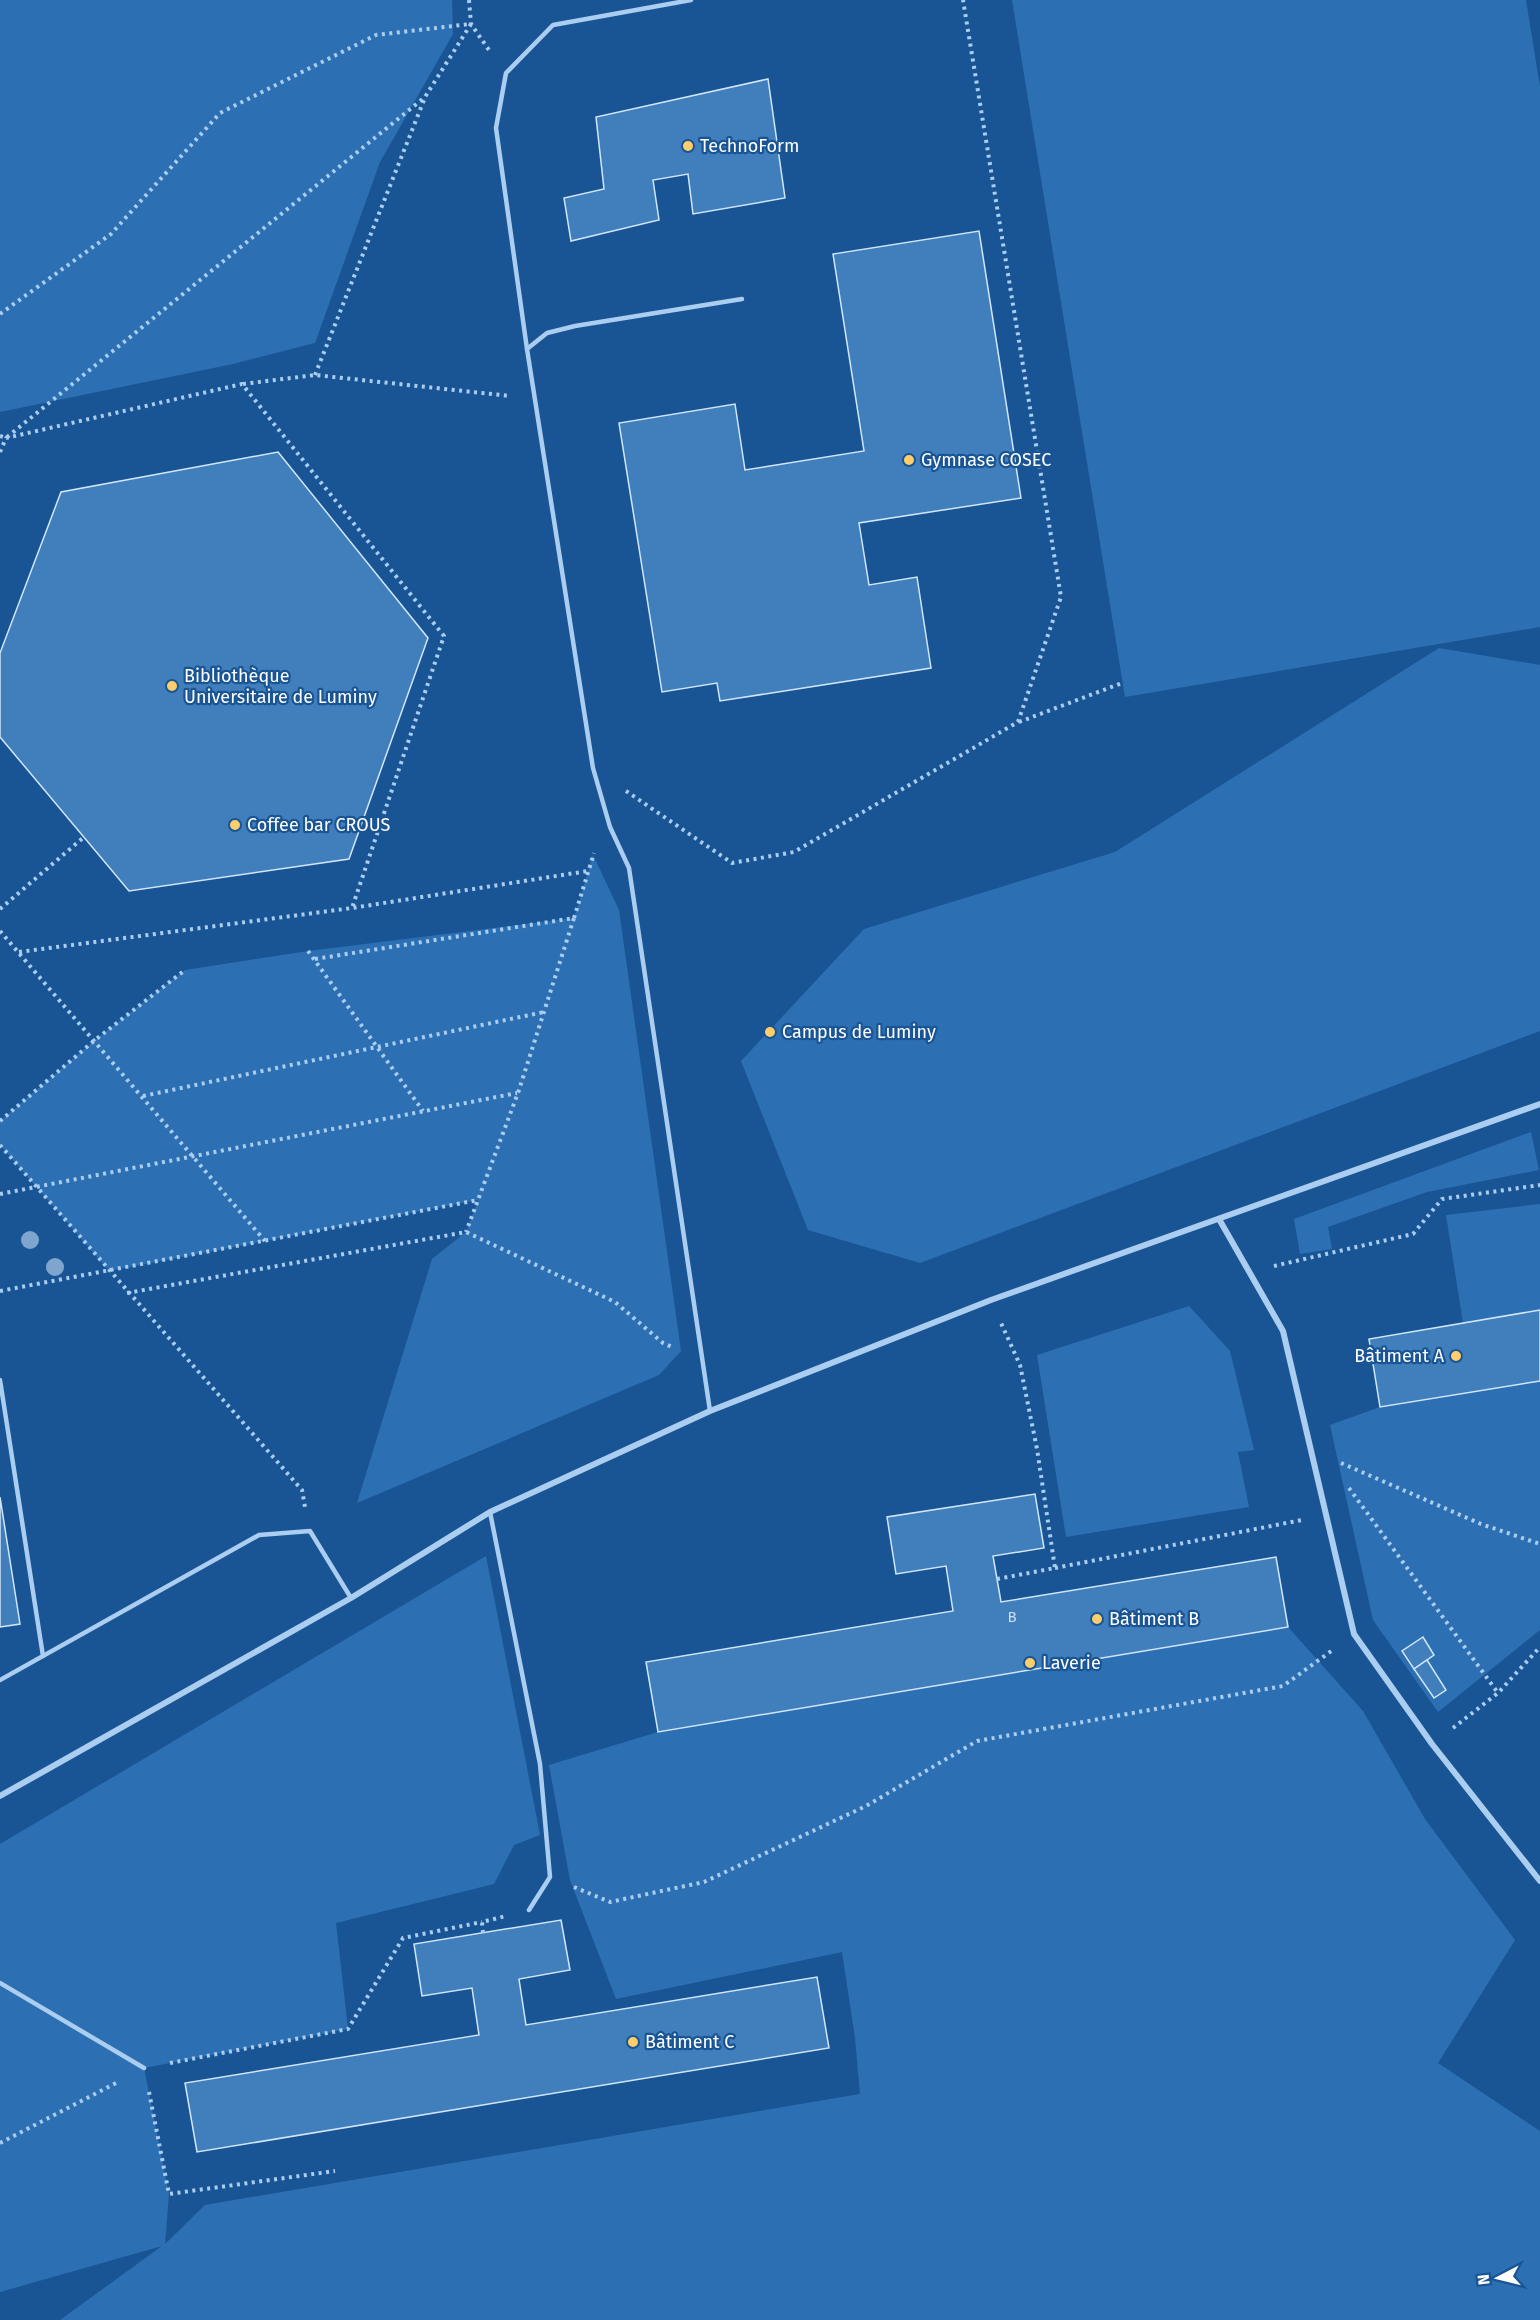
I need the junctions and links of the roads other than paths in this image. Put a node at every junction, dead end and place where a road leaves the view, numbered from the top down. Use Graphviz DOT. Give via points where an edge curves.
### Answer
graph roads {
  1 [pos="691,0"];
  2 [pos="742,299"];
  3 [pos="527,349"];
  4 [pos="1540,1104"];
  5 [pos="1219,1219"];
  6 [pos="0,1380"];
  7 [pos="710,1411"];
  8 [pos="490,1512"];
  9 [pos="351,1598"];
  10 [pos="43,1656"];
  11 [pos="0,1680"];
  12 [pos="0,1796"];
  13 [pos="1540,1881"];
  14 [pos="529,1910"];
  15 [pos="0,1983"];
  16 [pos="144,2068"];
  1 -- 3 [label="lane" via="553,25 506,73 496,128"];
  2 -- 3 [label="lane" via="575,326 547,333"];
  3 -- 7 [label="lane" via="593,768 610,827 628,868"];
  4 -- 5 [label="street"];
  5 -- 7 [label="street" via="991,1300"];
  5 -- 13 [label="street" via="1283,1331 1354,1634 1432,1744"];
  6 -- 10 [label="lane"];
  7 -- 8 [label="street"];
  8 -- 9 [label="street"];
  8 -- 14 [label="lane" via="540,1764 550,1877"];
  9 -- 10 [label="lane" via="310,1531 259,1535"];
  9 -- 12 [label="street"];
  10 -- 11 [label="lane"];
  15 -- 16 [label="lane"];
}
